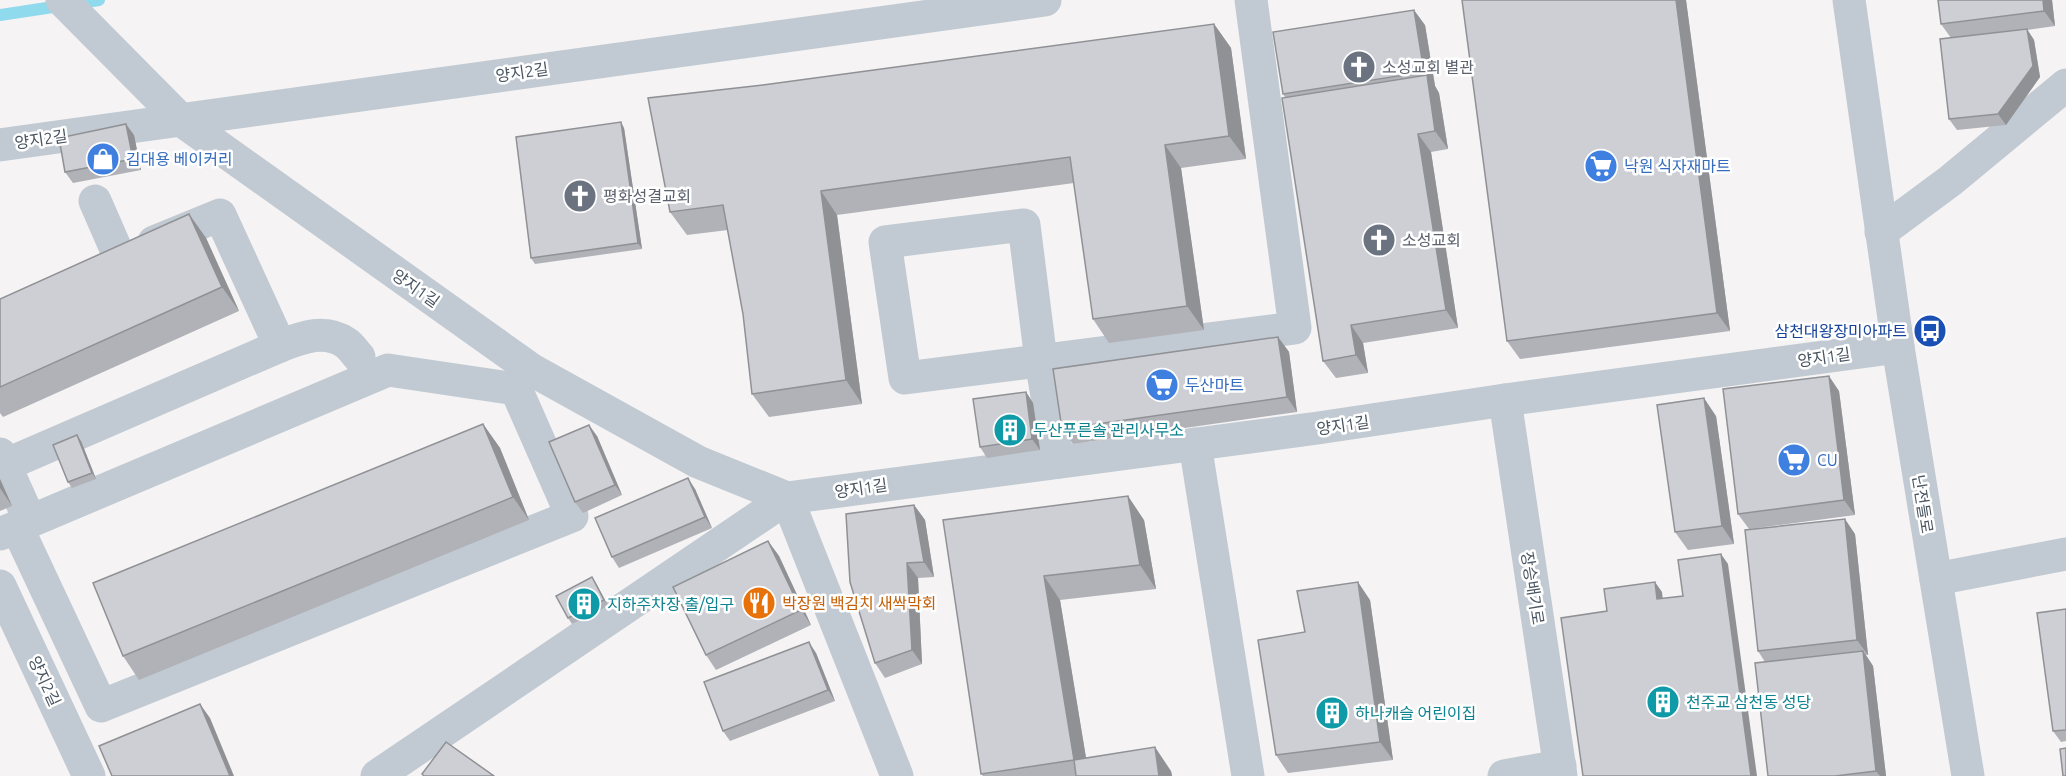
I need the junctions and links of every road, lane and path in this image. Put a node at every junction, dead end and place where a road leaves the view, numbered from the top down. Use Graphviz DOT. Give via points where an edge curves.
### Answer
graph roads {
  1 [pos="62,0"];
  2 [pos="1045,0"];
  3 [pos="1251,0"];
  4 [pos="1849,0"];
  5 [pos="2066,85"];
  6 [pos="170,109"];
  7 [pos="0,145"];
  8 [pos="95,201"];
  9 [pos="1881,232"];
  10 [pos="280,346"];
  11 [pos="1898,347"];
  12 [pos="1041,360"];
  13 [pos="374,364"];
  14 [pos="1505,400"];
  15 [pos="1195,444"];
  16 [pos="3,460"];
  17 [pos="1058,462"];
  18 [pos="787,498"];
  19 [pos="15,527"];
  20 [pos="2066,554"];
  21 [pos="1936,579"];
  22 [pos="0,586"];
  23 [pos="1561,771"];
  24 [pos="89,776"];
  25 [pos="376,776"];
  26 [pos="897,776"];
  27 [pos="1248,776"];
  28 [pos="1504,776"];
  29 [pos="1968,776"];
  1 -- 6 [label="street, 양지1길"];
  2 -- 6 [label="street, 양지2길"];
  3 -- 12 [label="street" via="1296,328"];
  4 -- 9 [label="street, 난전들로"];
  5 -- 9 [label="street"];
  6 -- 7 [label="street, 양지2길"];
  6 -- 18 [label="street, 양지1길" via="532,370 698,462"];
  8 -- 10 [label="street" via="108,261 220,215"];
  9 -- 11 [label="street, 난전들로"];
  10 -- 13 [label="street" via="306,335 328,335"];
  10 -- 16 [label="street"];
  11 -- 14 [label="street, 양지1길"];
  11 -- 21 [label="street, 난전들로"];
  12 -- 12 [label="street" via="905,378 885,242 1024,225"];
  12 -- 17 [label="street"];
  13 -- 19 [label="street"];
  13 -- 19 [label="street" via="516,389 572,516 101,706"];
  14 -- 15 [label="street, 양지1길"];
  14 -- 23 [label="street, 장승배기로"];
  15 -- 17 [label="street, 양지1길"];
  15 -- 27 [label="street"];
  16 -- 19 [label="street"];
  17 -- 18 [label="street, 양지1길"];
  18 -- 25 [label="street, 양지1길"];
  18 -- 26 [label="street"];
  20 -- 21 [label="street"];
  21 -- 29 [label="street, 난전들로"];
  22 -- 24 [label="street, 양지2길"];
  23 -- 28 [label="street"];
}
